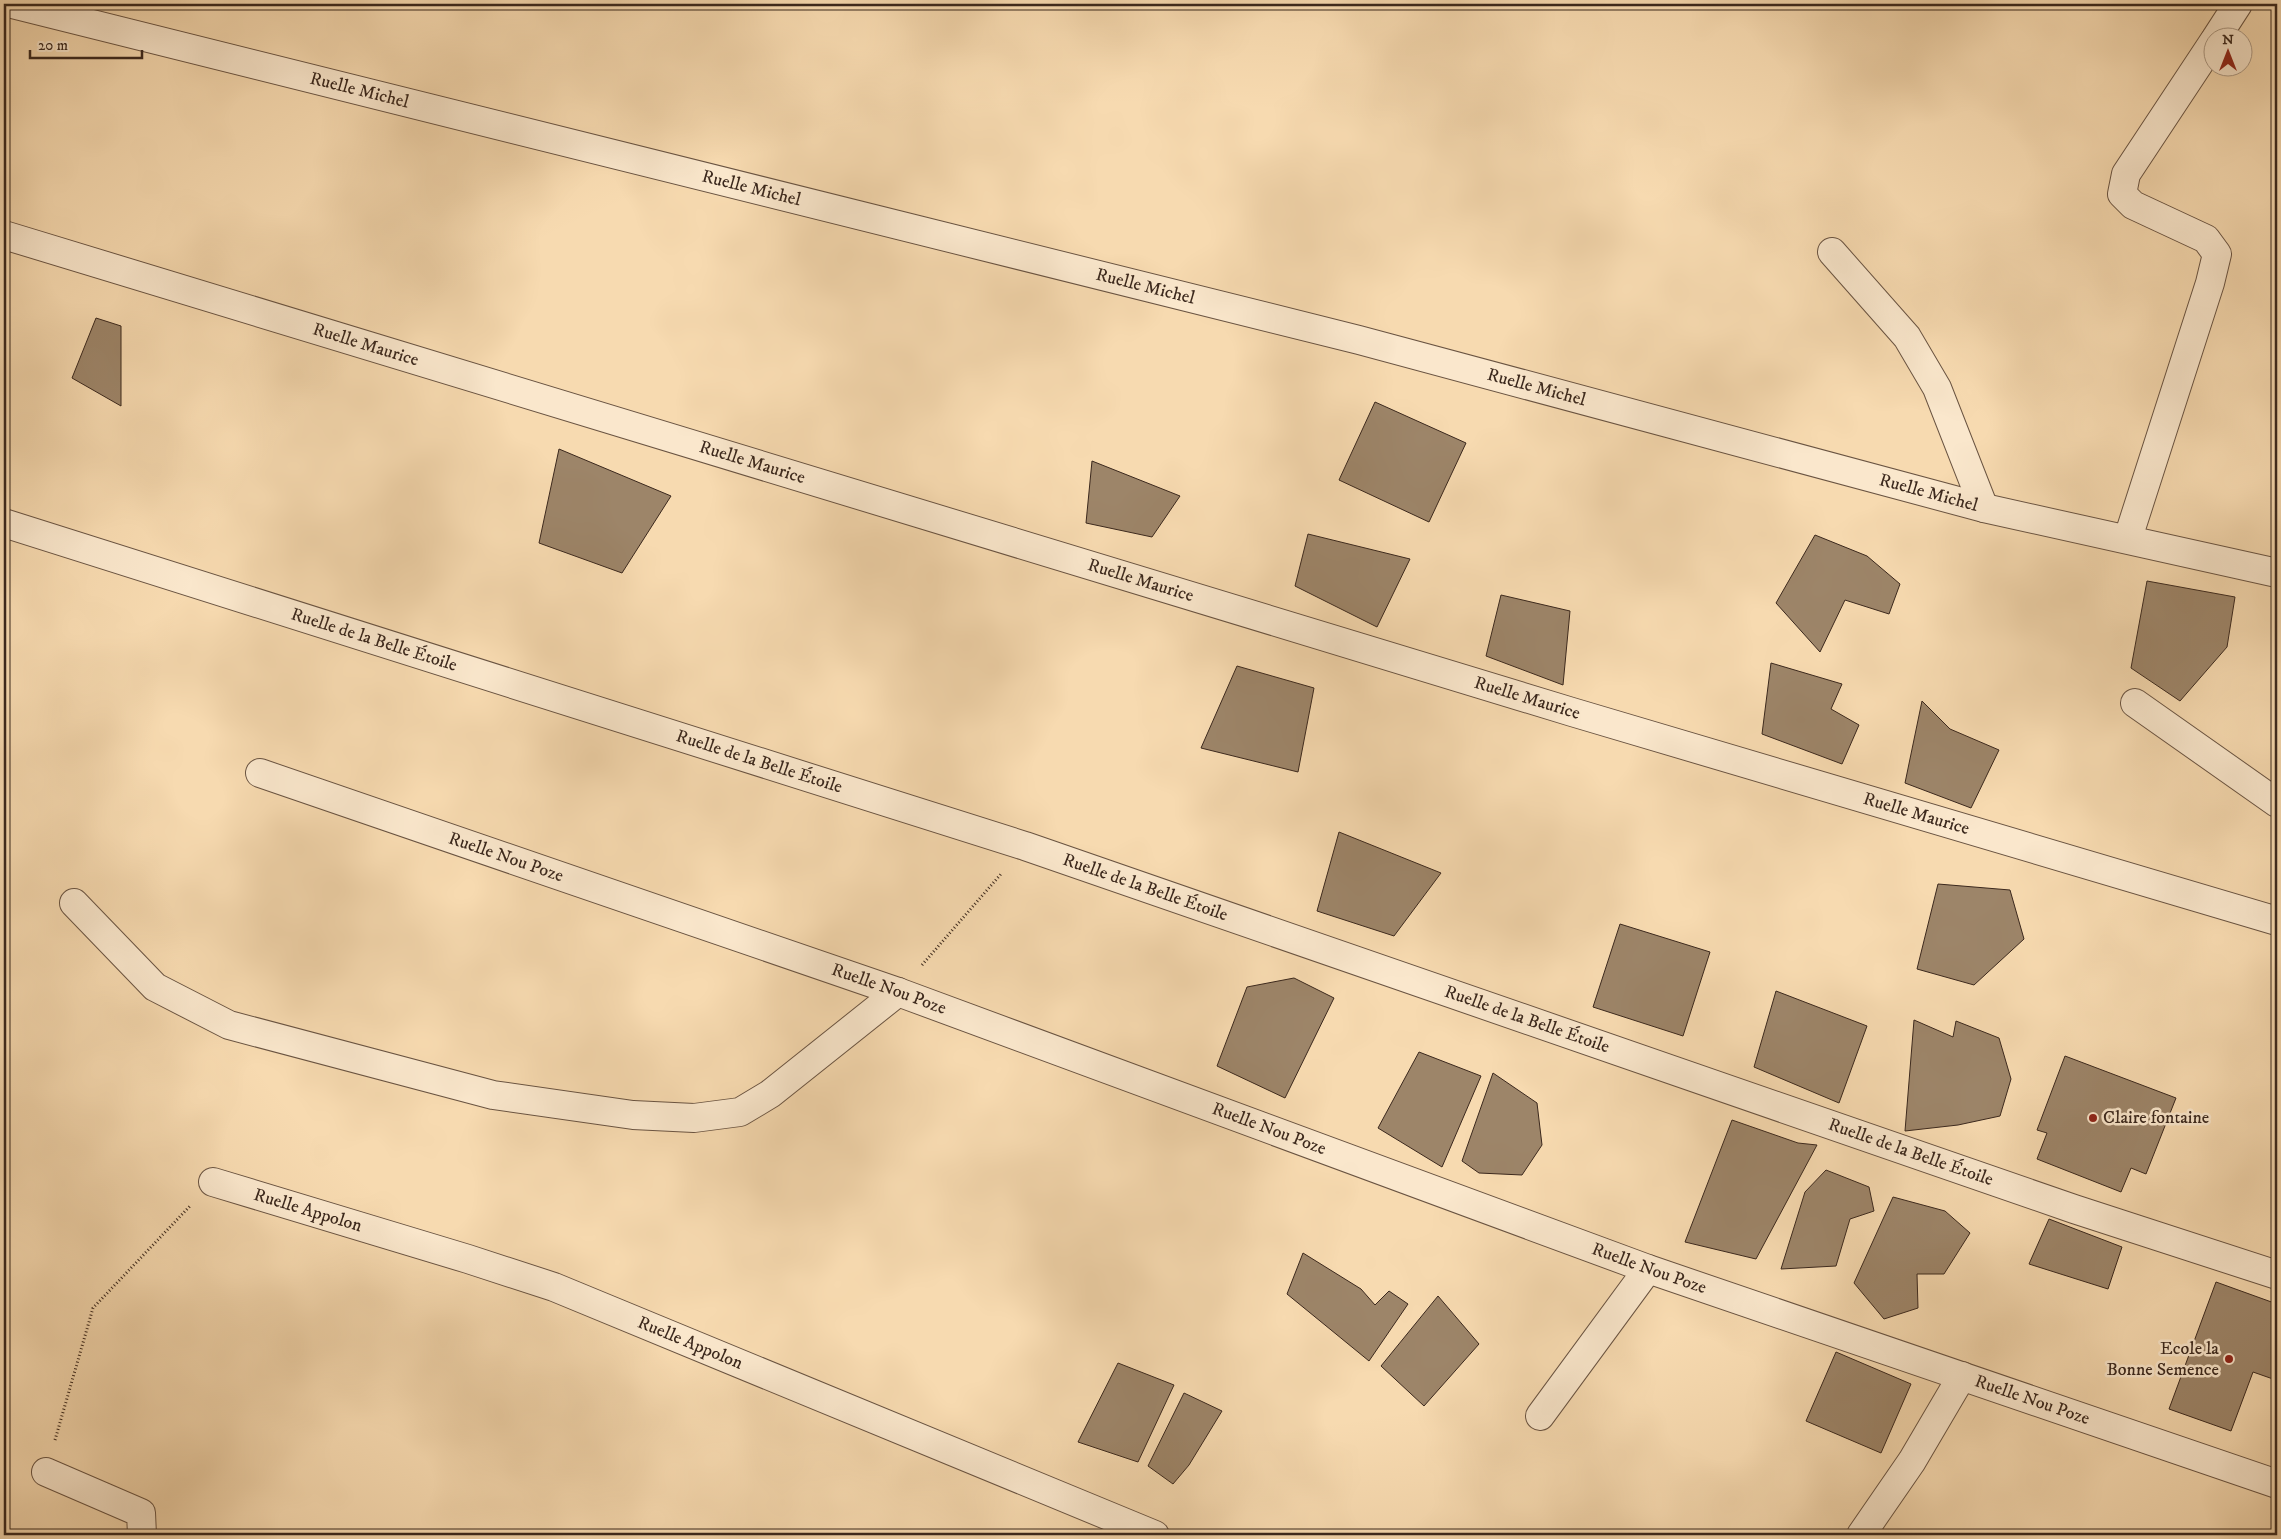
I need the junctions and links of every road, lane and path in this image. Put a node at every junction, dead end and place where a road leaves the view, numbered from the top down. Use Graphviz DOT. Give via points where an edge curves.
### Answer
graph roads {
  1 [pos="12,4"];
  2 [pos="2238,4"];
  3 [pos="62,9"];
  4 [pos="2222,28"];
  5 [pos="2204,56"];
  6 [pos="4,235"];
  7 [pos="1832,252"];
  8 [pos="1984,508"];
  9 [pos="4,523"];
  10 [pos="2128,538"];
  11 [pos="2277,573"];
  12 [pos="2135,703"];
  13 [pos="260,773"];
  14 [pos="2277,803"];
  15 [pos="1025,846"];
  16 [pos="74,903"];
  17 [pos="2277,921"];
  18 [pos="898,992"];
  19 [pos="213,1182"];
  20 [pos="1648,1269"];
  21 [pos="2277,1275"];
  22 [pos="1962,1376"];
  23 [pos="1540,1416"];
  24 [pos="46,1472"];
  25 [pos="2277,1484"];
  26 [pos="142,1535"];
  27 [pos="1155,1535"];
  28 [pos="1861,1535"];
  1 -- 3 [label="street, Ruelle Michel"];
  2 -- 4 [label="street"];
  3 -- 8 [label="street, Ruelle Michel" via="1358,340"];
  5 -- 10 [label="street" via="2126,174 2123,187 2122,194 2133,205 2206,239 2217,254"];
  6 -- 17 [label="street, Ruelle Maurice" via="1544,703"];
  7 -- 8 [label="street" via="1907,337 1937,388"];
  8 -- 10 [label="street, Ruelle Michel"];
  9 -- 15 [label="street, Ruelle de la Belle Étoile"];
  10 -- 11 [label="street, Ruelle Michel"];
  12 -- 14 [label="street"];
  13 -- 18 [label="street, Ruelle Nou Poze"];
  15 -- 18 [label="path"];
  15 -- 21 [label="street, Ruelle de la Belle Étoile" via="2074,1209"];
  16 -- 18 [label="street" via="155,987 229,1025 493,1095 633,1115 694,1118 740,1112 770,1094"];
  18 -- 20 [label="street, Ruelle Nou Poze"];
  19 -- 24 [label="path" via="93,1308"];
  19 -- 27 [label="street, Ruelle Appolon" via="554,1288"];
  20 -- 22 [label="street, Ruelle Nou Poze"];
  20 -- 23 [label="street"];
  22 -- 25 [label="street, Ruelle Nou Poze"];
  22 -- 28 [label="street" via="1912,1461"];
  24 -- 26 [label="street" via="141,1513"];
}
